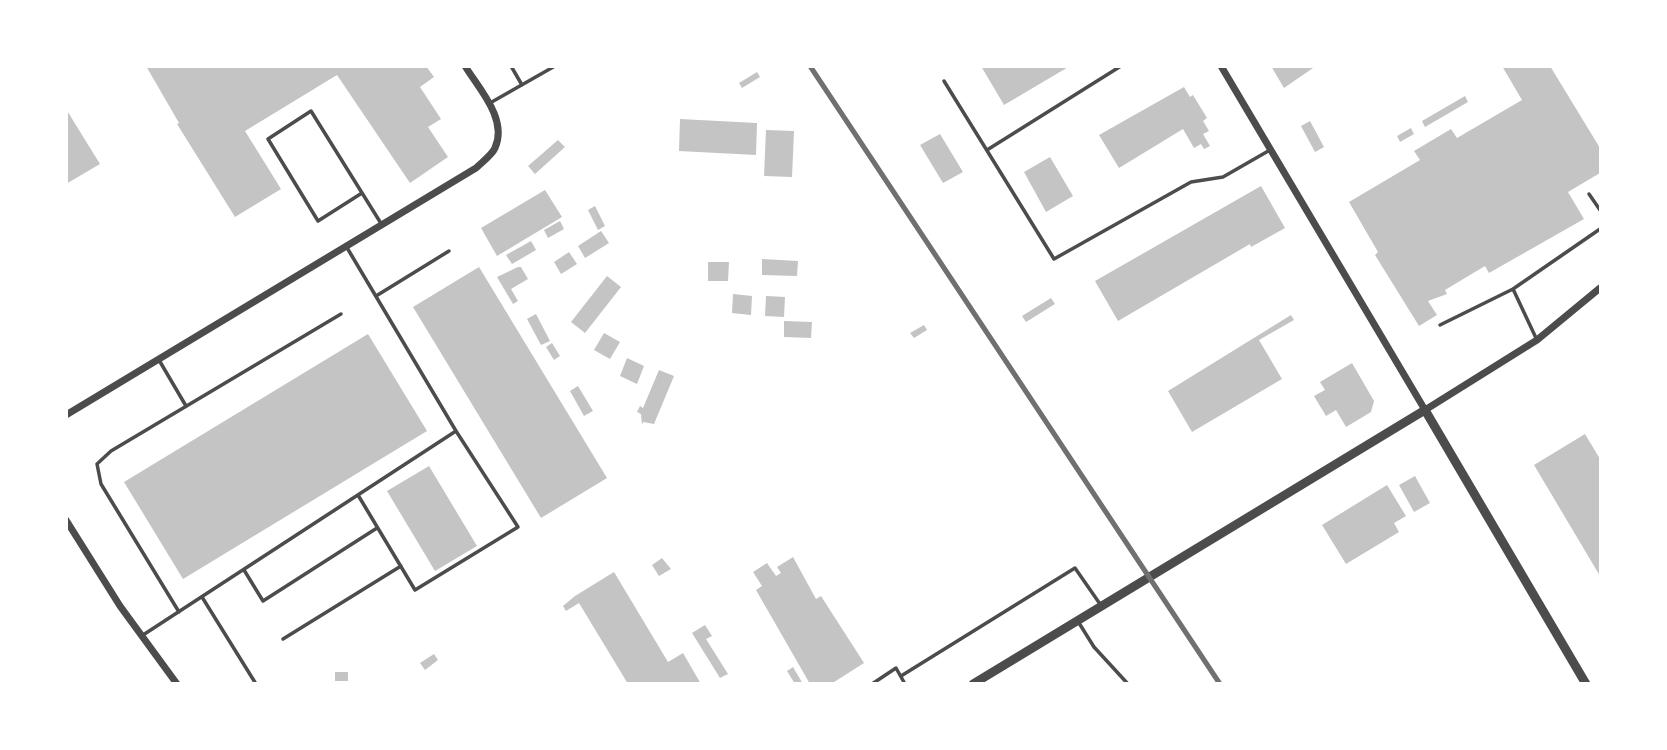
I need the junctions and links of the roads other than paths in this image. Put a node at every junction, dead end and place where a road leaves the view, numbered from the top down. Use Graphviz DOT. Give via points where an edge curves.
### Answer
graph roads {
  1 [pos="465,66"];
  2 [pos="511,66"];
  3 [pos="555,66"];
  4 [pos="1121,66"];
  5 [pos="1221,66"];
  6 [pos="944,81"];
  7 [pos="522,85"];
  8 [pos="489,104"];
  9 [pos="987,150"];
  10 [pos="1270,150"];
  11 [pos="362,193"];
  12 [pos="1589,194"];
  13 [pos="1601,210"];
  14 [pos="382,225"];
  15 [pos="1601,229"];
  16 [pos="346,246"];
  17 [pos="449,251"];
  18 [pos="1601,288"];
  19 [pos="1513,289"];
  20 [pos="376,296"];
  21 [pos="341,314"];
  22 [pos="1440,325"];
  23 [pos="1537,340"];
  24 [pos="158,359"];
  25 [pos="186,406"];
  26 [pos="1425,410"];
  27 [pos="66,415"];
  28 [pos="456,431"];
  29 [pos="358,495"];
  30 [pos="66,520"];
  31 [pos="377,528"];
  32 [pos="401,566"];
  33 [pos="244,569"];
  34 [pos="202,597"];
  35 [pos="1101,606"];
  36 [pos="179,612"];
  37 [pos="1077,620"];
  38 [pos="142,636"];
  39 [pos="283,639"];
  40 [pos="901,676"];
  41 [pos="177,684"];
  42 [pos="256,684"];
  43 [pos="872,684"];
  44 [pos="905,684"];
  45 [pos="973,684"];
  46 [pos="1128,684"];
  47 [pos="1586,684"];
  1 -- 8 [label="street"];
  2 -- 7 [label="lane"];
  3 -- 7 [label="lane"];
  4 -- 9 [label="lane"];
  5 -- 10 [label="street"];
  6 -- 9 [label="lane"];
  7 -- 8 [label="lane"];
  8 -- 14 [label="street" via="499,128 495,149 476,168"];
  9 -- 10 [label="lane" via="1054,259 1191,182 1223,177"];
  10 -- 26 [label="street"];
  11 -- 11 [label="lane" via="311,111 268,139 318,221"];
  11 -- 14 [label="lane"];
  12 -- 13 [label="lane"];
  14 -- 16 [label="street"];
  15 -- 19 [label="lane"];
  16 -- 20 [label="lane"];
  16 -- 24 [label="street"];
  17 -- 20 [label="lane"];
  18 -- 23 [label="street"];
  19 -- 22 [label="lane"];
  19 -- 23 [label="lane"];
  20 -- 28 [label="lane"];
  21 -- 25 [label="lane"];
  23 -- 26 [label="street"];
  24 -- 25 [label="lane"];
  24 -- 27 [label="street"];
  25 -- 36 [label="lane" via="97,464 101,484"];
  26 -- 35 [label="street"];
  26 -- 47 [label="street"];
  28 -- 29 [label="lane"];
  28 -- 32 [label="lane" via="518,527 415,590"];
  29 -- 31 [label="lane"];
  29 -- 33 [label="lane"];
  30 -- 38 [label="street"];
  31 -- 32 [label="lane"];
  31 -- 33 [label="lane" via="263,601"];
  32 -- 39 [label="lane"];
  33 -- 34 [label="lane"];
  34 -- 36 [label="lane"];
  34 -- 42 [label="lane"];
  35 -- 37 [label="street"];
  35 -- 40 [label="lane" via="1075,568"];
  36 -- 38 [label="lane"];
  37 -- 45 [label="street"];
  37 -- 46 [label="lane" via="1094,647"];
  38 -- 41 [label="street"];
  40 -- 43 [label="lane" via="896,668"];
  40 -- 44 [label="lane"];
}
